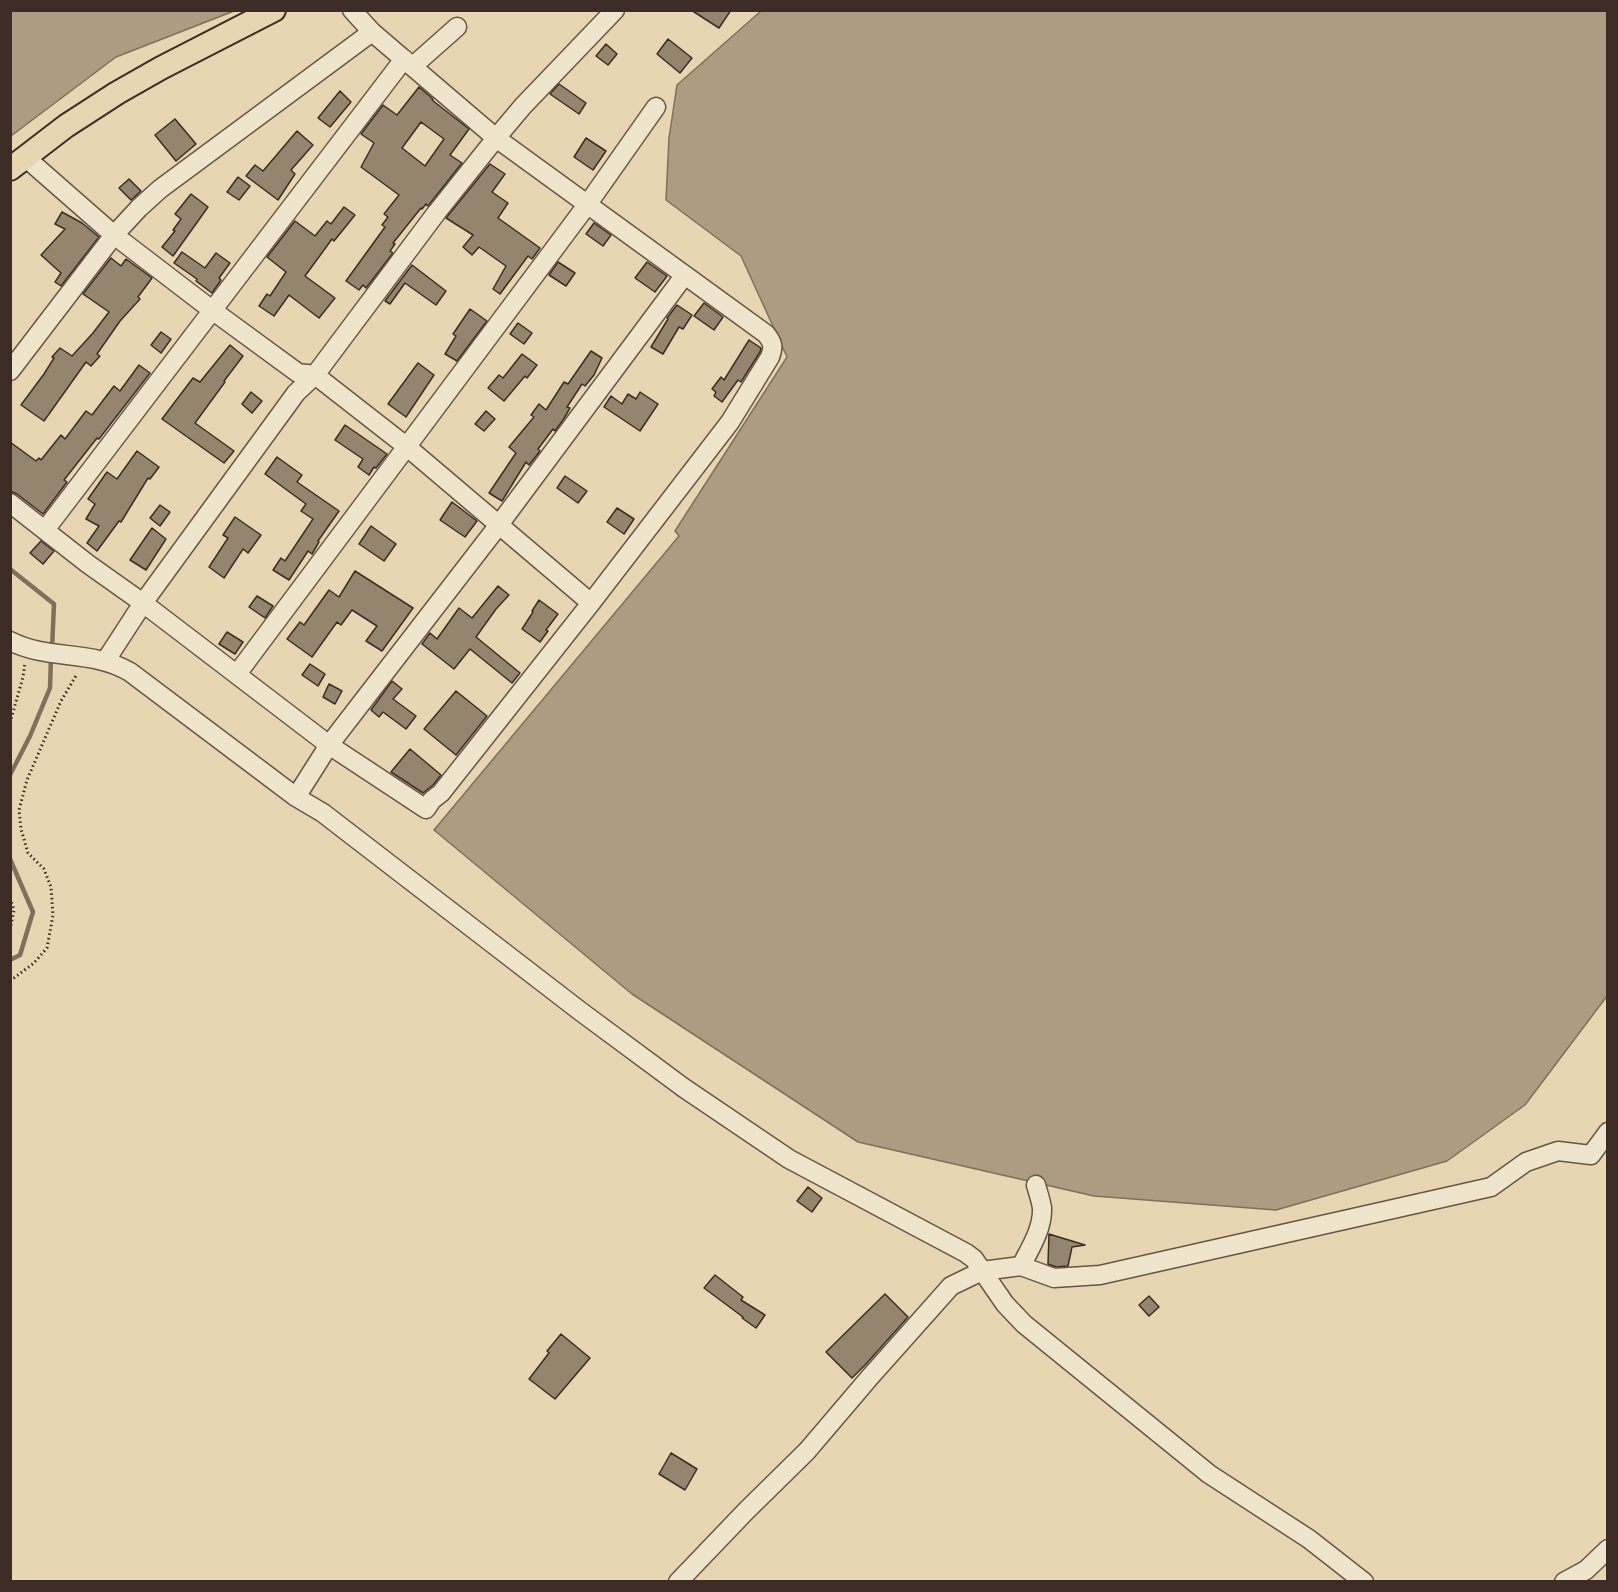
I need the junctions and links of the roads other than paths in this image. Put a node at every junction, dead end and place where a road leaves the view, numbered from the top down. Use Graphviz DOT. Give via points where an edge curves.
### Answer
graph roads {
  1 [pos="274,10"];
  2 [pos="352,10"];
  3 [pos="615,10"];
  4 [pos="457,27"];
  5 [pos="372,32"];
  6 [pos="408,63"];
  7 [pos="656,107"];
  8 [pos="496,138"];
  9 [pos="18,163"];
  10 [pos="587,205"];
  11 [pos="114,235"];
  12 [pos="684,276"];
  13 [pos="212,310"];
  14 [pos="10,371"];
  15 [pos="315,375"];
  16 [pos="406,446"];
  17 [pos="10,503"];
  18 [pos="498,526"];
  19 [pos="45,530"];
  20 [pos="143,603"];
  21 [pos="591,603"];
  22 [pos="18,645"];
  23 [pos="106,660"];
  24 [pos="237,674"];
  25 [pos="329,745"];
  26 [pos="296,797"];
  27 [pos="1608,1132"];
  28 [pos="1036,1185"];
  29 [pos="1022,1266"];
  30 [pos="982,1270"];
  31 [pos="1608,1550"];
  32 [pos="678,1581"];
  33 [pos="1364,1581"];
  34 [pos="1564,1581"];
  1 -- 9 [label="main road" via="160,68 66,126"];
  2 -- 5 [label="street"];
  3 -- 8 [label="street"];
  4 -- 6 [label="street"];
  5 -- 6 [label="street"];
  5 -- 11 [label="street" via="160,189"];
  6 -- 8 [label="street"];
  6 -- 13 [label="street"];
  7 -- 10 [label="street"];
  8 -- 10 [label="street"];
  8 -- 15 [label="street"];
  9 -- 11 [label="street"];
  10 -- 12 [label="street"];
  10 -- 16 [label="street"];
  11 -- 13 [label="street"];
  11 -- 14 [label="street"];
  12 -- 18 [label="street"];
  12 -- 21 [label="street" via="766,334 773,342 773,350 730,422"];
  13 -- 15 [label="street" via="298,373"];
  13 -- 19 [label="street"];
  15 -- 16 [label="street"];
  15 -- 20 [label="street" via="296,393"];
  16 -- 18 [label="street"];
  16 -- 24 [label="street"];
  17 -- 19 [label="street"];
  18 -- 21 [label="street"];
  18 -- 25 [label="street"];
  19 -- 20 [label="street"];
  20 -- 23 [label="street"];
  20 -- 24 [label="street"];
  21 -- 25 [label="street" via="426,809"];
  22 -- 23 [label="street"];
  23 -- 26 [label="street" via="130,672"];
  24 -- 25 [label="street"];
  25 -- 26 [label="street"];
  26 -- 30 [label="street" via="323,813 684,1088 789,1160 966,1253"];
  27 -- 29 [label="street" via="1591,1155 1557,1151 1526,1162 1491,1187 1100,1275 1054,1278"];
  28 -- 29 [label="street" via="1042,1209 1040,1222"];
  29 -- 30 [label="street"];
  30 -- 32 [label="street" via="951,1286 807,1451"];
  30 -- 33 [label="street" via="1024,1324 1209,1474"];
  31 -- 34 [label="street" via="1586,1570"];
}
